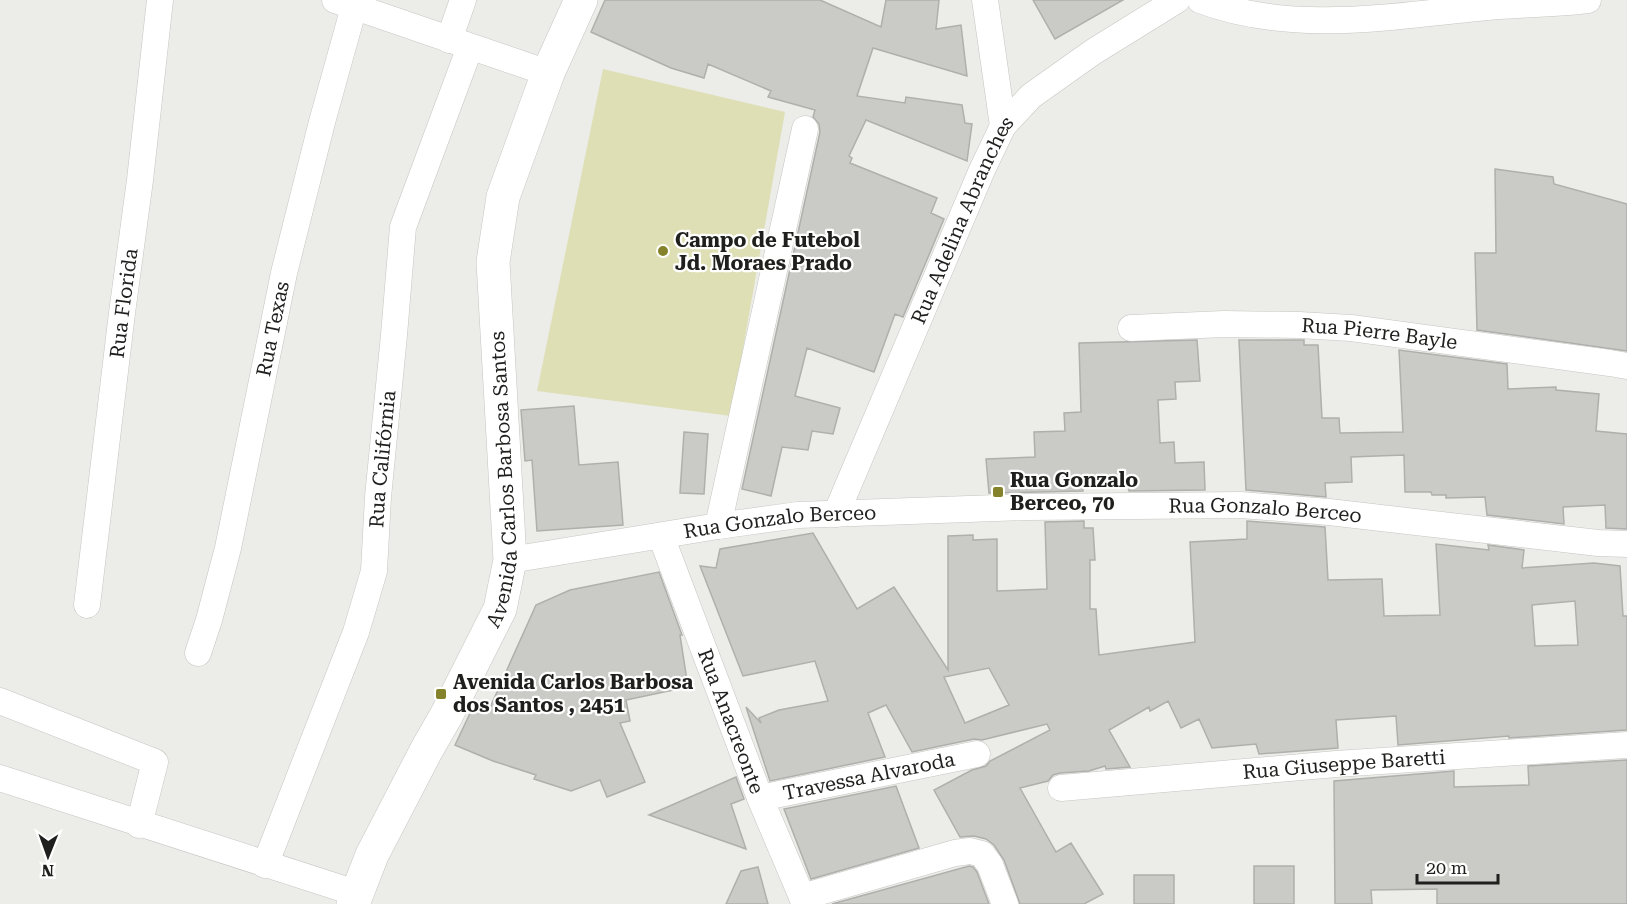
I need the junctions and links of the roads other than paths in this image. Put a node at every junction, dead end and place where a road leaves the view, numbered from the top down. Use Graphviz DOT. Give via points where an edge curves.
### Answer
graph roads {
  1 [pos="160,0"];
  2 [pos="463,0"];
  3 [pos="580,0"];
  4 [pos="985,0"];
  5 [pos="1176,0"];
  6 [pos="1200,0"];
  7 [pos="1588,0"];
  8 [pos="345,4"];
  9 [pos="459,43"];
  10 [pos="548,73"];
  11 [pos="1003,126"];
  12 [pos="805,129"];
  13 [pos="1131,328"];
  14 [pos="1627,366"];
  15 [pos="836,514"];
  16 [pos="718,526"];
  17 [pos="661,536"];
  18 [pos="1627,544"];
  19 [pos="510,560"];
  20 [pos="87,605"];
  21 [pos="198,653"];
  22 [pos="0,701"];
  23 [pos="1627,745"];
  24 [pos="977,754"];
  25 [pos="0,778"];
  26 [pos="1061,788"];
  27 [pos="760,798"];
  28 [pos="139,825"];
  29 [pos="265,865"];
  30 [pos="354,899"];
  31 [pos="804,900"];
  32 [pos="1005,904"];
  1 -- 20 [label="street, Rua Florida"];
  2 -- 9 [label="street, Rua Califórnia"];
  3 -- 10 [label="main road, Avenida Carlos Barbosa Santos"];
  4 -- 11 [label="street"];
  5 -- 11 [label="street, Rua Adelina Abranches" via="1031,96"];
  6 -- 7 [label="street" via="1241,13 1314,21"];
  8 -- 9 [label="street"];
  8 -- 21 [label="street, Rua Texas" via="322,122 284,273 228,548"];
  9 -- 10 [label="street"];
  9 -- 29 [label="street, Rua Califórnia" via="403,227 374,571 356,632"];
  10 -- 19 [label="main road, Avenida Carlos Barbosa Santos" via="503,197 494,262"];
  11 -- 15 [label="street, Rua Adelina Abranches"];
  12 -- 16 [label="street"];
  13 -- 14 [label="street, Rua Pierre Bayle" via="1224,324 1351,328"];
  15 -- 16 [label="street, Rua Gonzalo Berceo"];
  15 -- 18 [label="street, Rua Gonzalo Berceo" via="1241,505"];
  16 -- 17 [label="street, Rua Gonzalo Berceo"];
  17 -- 19 [label="street, Rua Gonzalo Berceo"];
  17 -- 27 [label="street, Rua Anacreonte"];
  19 -- 30 [label="main road, Avenida Carlos Barbosa Santos" via="500,609 372,855"];
  22 -- 28 [label="street" via="155,762"];
  23 -- 26 [label="street, Rua Giuseppe Baretti" via="1336,764"];
  24 -- 27 [label="street, Travessa Alvaroda"];
  25 -- 28 [label="street"];
  27 -- 31 [label="street, Rua Anacreonte"];
  28 -- 29 [label="street"];
  29 -- 30 [label="street"];
  31 -- 32 [label="street" via="970,851 982,854 990,865"];
}
